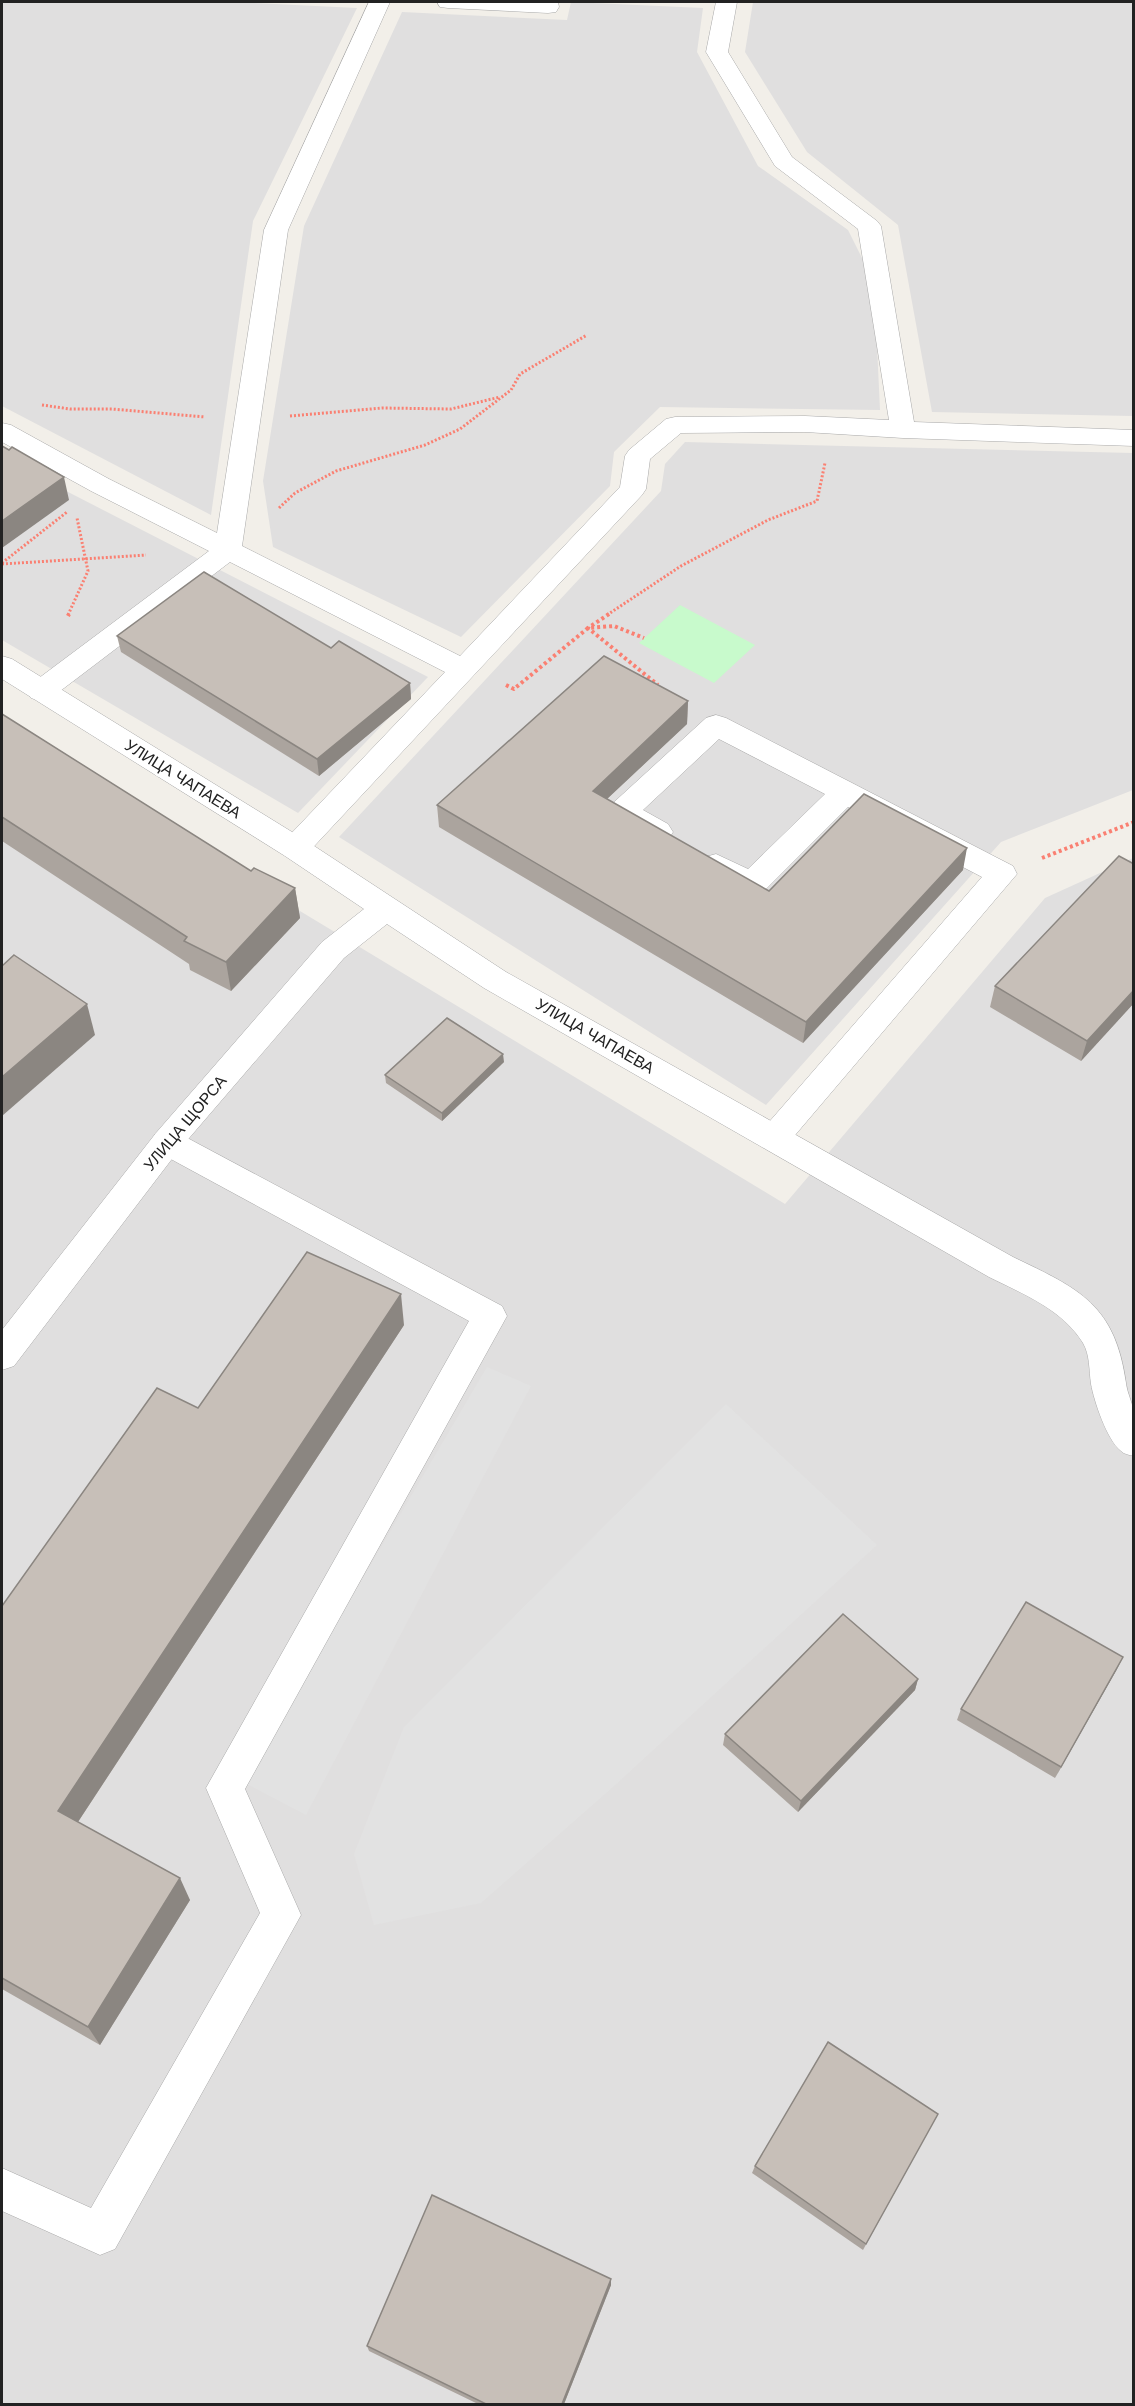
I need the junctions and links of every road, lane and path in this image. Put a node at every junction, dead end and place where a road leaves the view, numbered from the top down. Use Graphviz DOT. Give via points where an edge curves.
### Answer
graph roads {
  1 [pos="380,2"];
  2 [pos="448,2"];
  3 [pos="548,2"];
  4 [pos="726,2"];
  5 [pos="587,335"];
  6 [pos="834,425"];
  7 [pos="903,430"];
  8 [pos="2,431"];
  9 [pos="1134,438"];
  10 [pos="100,485"];
  11 [pos="75,506"];
  12 [pos="228,550"];
  13 [pos="2,563"];
  14 [pos="588,628"];
  15 [pos="644,638"];
  16 [pos="2,666"];
  17 [pos="463,669"];
  18 [pos="39,689"];
  19 [pos="711,730"];
  20 [pos="845,792"];
  21 [pos="1134,822"];
  22 [pos="295,848"];
  23 [pos="1002,874"];
  24 [pos="387,907"];
  25 [pos="774,1138"];
  26 [pos="167,1142"];
  27 [pos="2,1355"];
  28 [pos="1134,1441"];
  29 [pos="2,2189"];
  1 -- 12 [label="street" via="276,230"];
  2 -- 3 [label="street" via="548,7"];
  4 -- 7 [label="street" via="717,52 783,161 870,226"];
  5 -- 12 [label="path" via="520,374 511,390 460,429 425,445 336,471 295,493"];
  6 -- 7 [label="street"];
  6 -- 14 [label="path" via="817,501 768,520 681,567"];
  6 -- 17 [label="street" via="675,425 638,456 633,489"];
  7 -- 9 [label="street"];
  8 -- 10 [label="street"];
  10 -- 11 [label="path"];
  10 -- 12 [label="street"];
  11 -- 13 [label="path"];
  11 -- 18 [label="path" via="88,571"];
  12 -- 13 [label="path"];
  12 -- 17 [label="street"];
  12 -- 18 [label="street"];
  14 -- 15 [label="path" via="614,626"];
  14 -- 17 [label="path" via="514,689"];
  14 -- 19 [label="path"];
  16 -- 18 [label="street, УЛИЦА ЧАПАЕВА"];
  17 -- 22 [label="street"];
  18 -- 22 [label="street, УЛИЦА ЧАПАЕВА"];
  19 -- 20 [label="street" via="716,725"];
  19 -- 20 [label="street" via="622,812 752,885"];
  20 -- 23 [label="street"];
  21 -- 23 [label="path"];
  22 -- 24 [label="street, УЛИЦА ЧАПАЕВА"];
  23 -- 25 [label="street"];
  24 -- 25 [label="street, УЛИЦА ЧАПАЕВА" via="495,980"];
  24 -- 26 [label="street, УЛИЦА ЩОРСА" via="333,950"];
  25 -- 28 [label="street, УЛИЦА ЧАПАЕВА" via="1063,1298 1086,1318 1104,1350 1110,1392 1126,1432"];
  26 -- 27 [label="street, УЛИЦА ЩОРСА"];
  26 -- 29 [label="street" via="490,1316 225,1788 281,1915 100,2234"];
}
